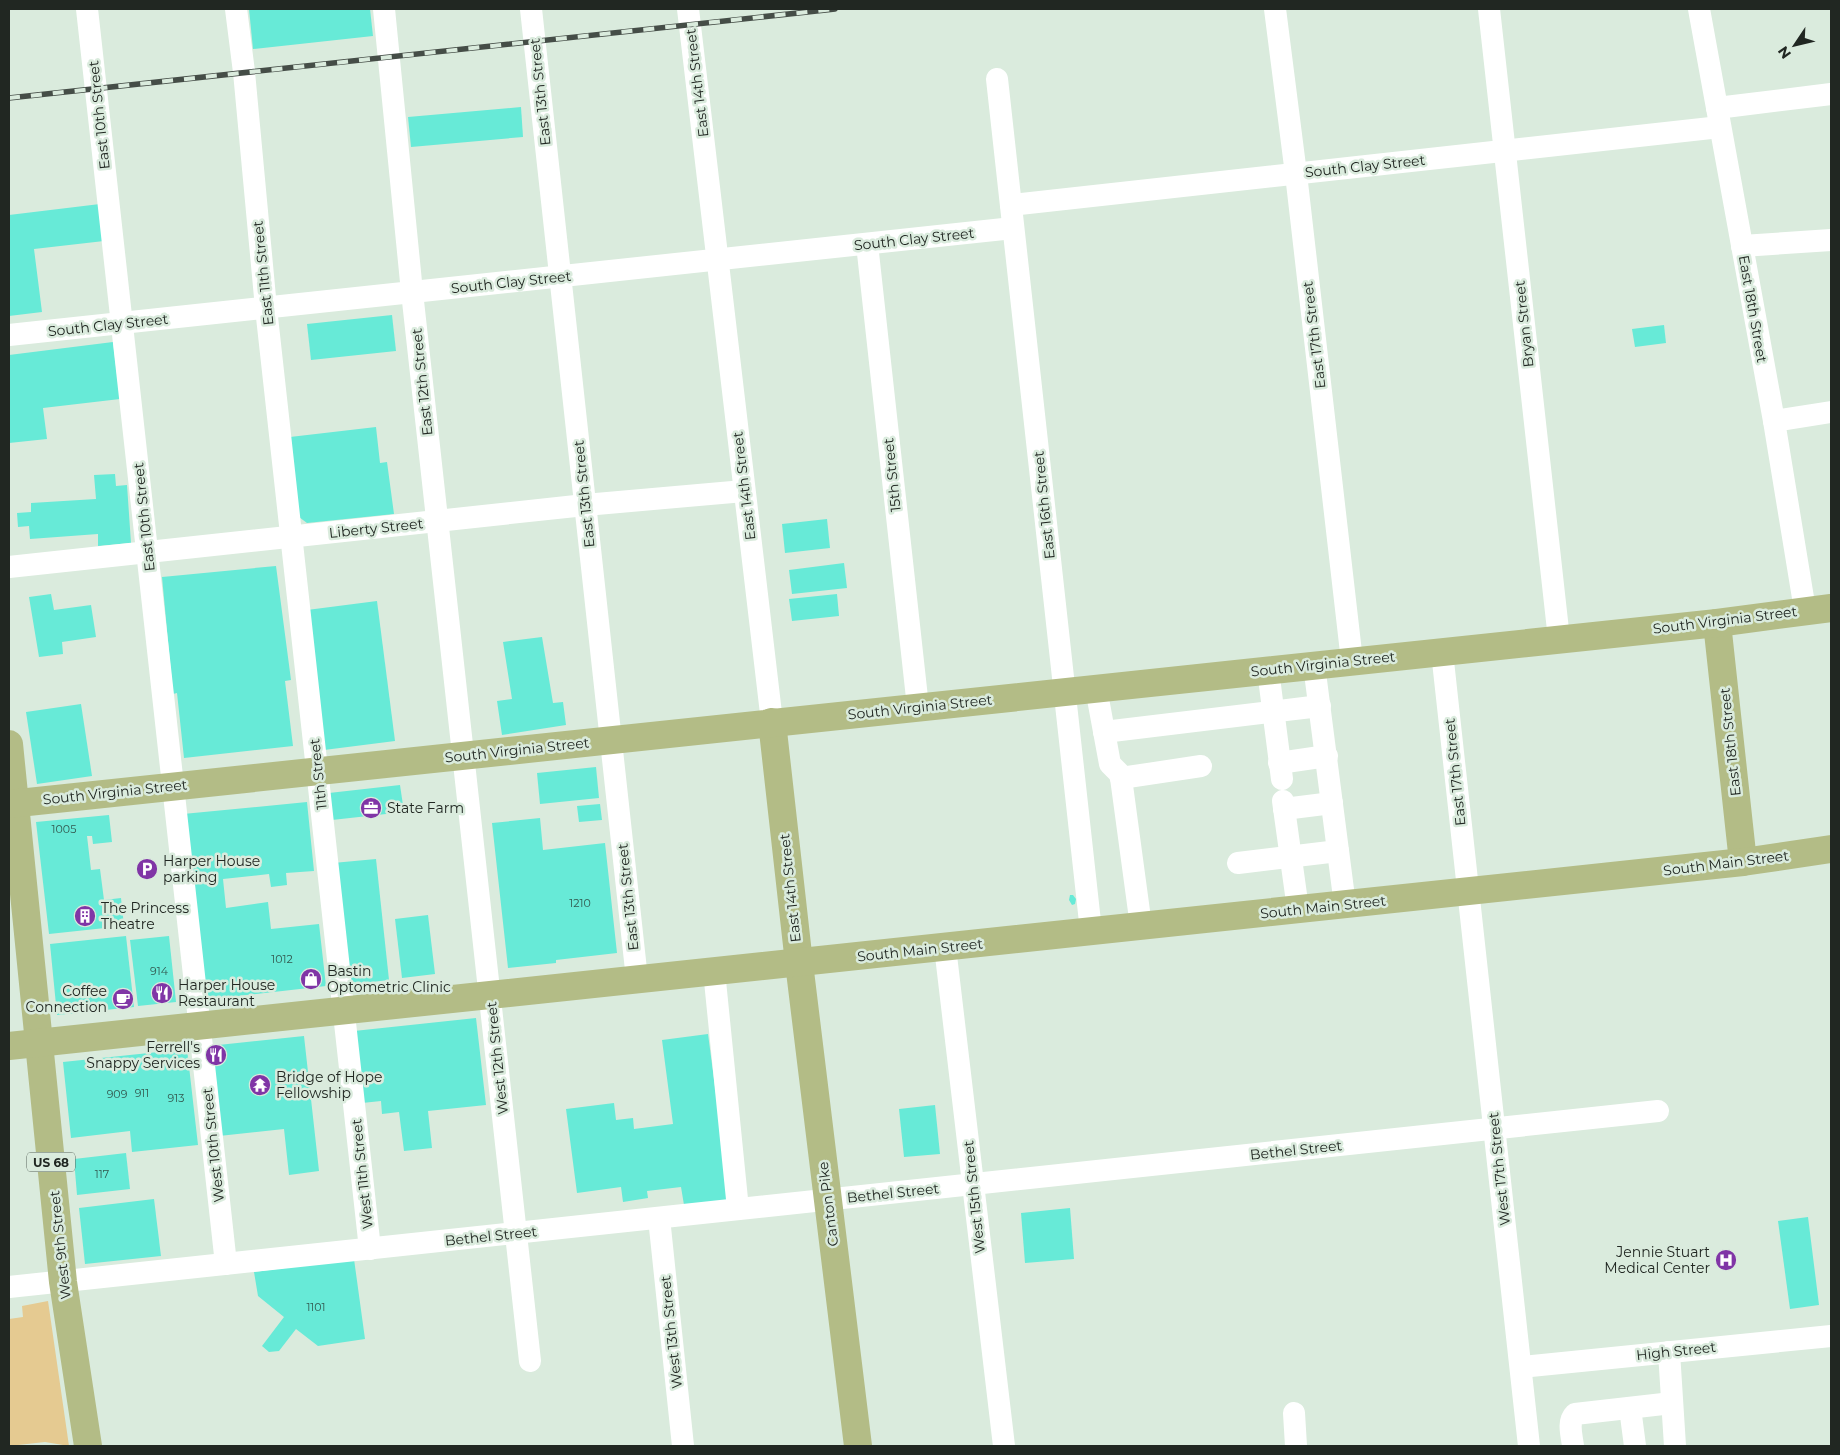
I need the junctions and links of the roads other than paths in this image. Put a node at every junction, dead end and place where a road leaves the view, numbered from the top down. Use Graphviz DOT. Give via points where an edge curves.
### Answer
graph roads {
  1 [pos="87,9"];
  2 [pos="236,9"];
  3 [pos="384,9"];
  4 [pos="531,9"];
  5 [pos="688,9"];
  6 [pos="1275,9"];
  7 [pos="1489,9"];
  8 [pos="1699,9"];
  9 [pos="997,79"];
  10 [pos="1831,94"];
  11 [pos="1718,118"];
  12 [pos="1505,150"];
  13 [pos="1296,174"];
  14 [pos="1011,205"];
  15 [pos="1013,228"];
  16 [pos="1831,240"];
  17 [pos="867,244"];
  18 [pos="1742,246"];
  19 [pos="718,260"];
  20 [pos="560,276"];
  21 [pos="412,292"];
  22 [pos="266,308"];
  23 [pos="123,323"];
  24 [pos="9,335"];
  25 [pos="1831,412"];
  26 [pos="1774,421"];
  27 [pos="744,491"];
  28 [pos="585,505"];
  29 [pos="437,521"];
  30 [pos="292,537"];
  31 [pos="148,552"];
  32 [pos="9,567"];
  33 [pos="1818,609"];
  34 [pos="1717,622"];
  35 [pos="1559,639"];
  36 [pos="1442,652"];
  37 [pos="1352,661"];
  38 [pos="1314,665"];
  39 [pos="1268,670"];
  40 [pos="1096,688"];
  41 [pos="1065,692"];
  42 [pos="1320,706"];
  43 [pos="918,707"];
  44 [pos="1273,712"];
  45 [pos="772,722"];
  46 [pos="1104,732"];
  47 [pos="611,740"];
  48 [pos="9,744"];
  49 [pos="463,756"];
  50 [pos="1327,756"];
  51 [pos="1201,766"];
  52 [pos="317,771"];
  53 [pos="1121,778"];
  54 [pos="174,786"];
  55 [pos="12,803"];
  56 [pos="1332,803"];
  57 [pos="1831,848"];
  58 [pos="1338,851"];
  59 [pos="1291,856"];
  60 [pos="1743,862"];
  61 [pos="1238,863"];
  62 [pos="1468,891"];
  63 [pos="1345,904"];
  64 [pos="1298,910"];
  65 [pos="1141,926"];
  66 [pos="1091,931"];
  67 [pos="946,947"];
  68 [pos="798,963"];
  69 [pos="714,971"];
  70 [pos="638,979"];
  71 [pos="490,995"];
  72 [pos="344,1010"];
  73 [pos="200,1026"];
  74 [pos="39,1043"];
  75 [pos="9,1046"];
  76 [pos="1658,1111"];
  77 [pos="1494,1129"];
  78 [pos="973,1184"];
  79 [pos="828,1200"];
  80 [pos="738,1209"];
  81 [pos="659,1218"];
  82 [pos="516,1233"];
  83 [pos="370,1249"];
  84 [pos="226,1264"];
  85 [pos="63,1282"];
  86 [pos="9,1287"];
  87 [pos="1831,1336"];
  88 [pos="1669,1352"];
  89 [pos="530,1361"];
  90 [pos="1521,1367"];
  91 [pos="1672,1403"];
  92 [pos="1630,1408"];
  93 [pos="1294,1413"];
  94 [pos="88,1443"];
  95 [pos="683,1446"];
  96 [pos="858,1446"];
  97 [pos="1004,1446"];
  98 [pos="1296,1446"];
  99 [pos="1530,1446"];
  100 [pos="1573,1446"];
  101 [pos="1635,1446"];
  102 [pos="1675,1446"];
  1 -- 23 [label="street, East 10th Street"];
  2 -- 22 [label="street, East 11th Street"];
  3 -- 21 [label="street, East 12th Street"];
  4 -- 20 [label="street, East 13th Street"];
  5 -- 19 [label="street, East 14th Street"];
  6 -- 13 [label="street, East 17th Street"];
  7 -- 12 [label="street, Bryan Street"];
  8 -- 11 [label="street, East 18th Street"];
  9 -- 14 [label="street, East 16th Street"];
  10 -- 11 [label="street, South Clay Street"];
  11 -- 12 [label="street, South Clay Street"];
  11 -- 18 [label="street, East 18th Street"];
  12 -- 13 [label="street, South Clay Street"];
  12 -- 35 [label="street, Bryan Street"];
  13 -- 14 [label="street, South Clay Street"];
  13 -- 37 [label="street, East 17th Street"];
  14 -- 15 [label="street, East 16th Street"];
  15 -- 17 [label="street, South Clay Street"];
  15 -- 41 [label="street, East 16th Street"];
  16 -- 18 [label="street"];
  17 -- 19 [label="street, South Clay Street"];
  17 -- 43 [label="street, 15th Street"];
  18 -- 26 [label="street, East 18th Street"];
  19 -- 20 [label="street, South Clay Street"];
  19 -- 27 [label="street, East 14th Street"];
  20 -- 21 [label="street, South Clay Street"];
  20 -- 28 [label="street, East 13th Street"];
  21 -- 22 [label="street, South Clay Street"];
  21 -- 29 [label="street, East 12th Street"];
  22 -- 23 [label="street, South Clay Street"];
  22 -- 30 [label="street, East 11th Street"];
  23 -- 24 [label="street, South Clay Street"];
  23 -- 31 [label="street, East 10th Street"];
  25 -- 26 [label="street"];
  26 -- 33 [label="street, East 18th Street"];
  27 -- 28 [label="street, Liberty Street"];
  27 -- 45 [label="street, East 14th Street"];
  28 -- 29 [label="street, Liberty Street"];
  28 -- 47 [label="street, East 13th Street"];
  29 -- 30 [label="street, Liberty Street"];
  29 -- 49 [label="street, East 12th Street"];
  30 -- 31 [label="street, Liberty Street"];
  30 -- 52 [label="street, 11th Street"];
  31 -- 32 [label="street, Liberty Street"];
  31 -- 54 [label="street, East 10th Street"];
  33 -- 34 [label="main road, South Virginia Street"];
  34 -- 35 [label="main road, South Virginia Street"];
  34 -- 60 [label="main road, East 18th Street"];
  35 -- 36 [label="main road, South Virginia Street"];
  36 -- 37 [label="main road, South Virginia Street"];
  36 -- 62 [label="street, East 17th Street"];
  37 -- 38 [label="main road, South Virginia Street"];
  38 -- 39 [label="main road, South Virginia Street"];
  38 -- 42 [label="street"];
  39 -- 40 [label="main road, South Virginia Street"];
  39 -- 44 [label="street"];
  40 -- 41 [label="main road, South Virginia Street"];
  40 -- 46 [label="street"];
  41 -- 43 [label="main road, South Virginia Street"];
  41 -- 66 [label="street, East 16th Street"];
  42 -- 44 [label="street"];
  42 -- 50 [label="street"];
  43 -- 45 [label="main road, South Virginia Street"];
  44 -- 46 [label="street"];
  44 -- 50 [label="street" via="1281,771"];
  45 -- 47 [label="main road, South Virginia Street"];
  45 -- 68 [label="main road, East 14th Street"];
  46 -- 53 [label="street" via="1110,764"];
  47 -- 49 [label="main road, South Virginia Street"];
  47 -- 70 [label="street, East 13th Street"];
  48 -- 55 [label="main road, West 9th Street"];
  49 -- 52 [label="main road, South Virginia Street"];
  49 -- 71 [label="street, West 12th Street"];
  50 -- 56 [label="street"];
  51 -- 53 [label="street"];
  52 -- 54 [label="main road, South Virginia Street"];
  52 -- 72 [label="street, 11th Street"];
  53 -- 65 [label="street"];
  54 -- 55 [label="main road, South Virginia Street"];
  54 -- 73 [label="street, East 10th Street"];
  55 -- 74 [label="main road, West 9th Street"];
  56 -- 58 [label="street"];
  56 -- 59 [label="street" via="1284,805"];
  57 -- 60 [label="main road, South Main Street"];
  58 -- 59 [label="street"];
  58 -- 63 [label="street"];
  59 -- 61 [label="street"];
  59 -- 64 [label="street"];
  60 -- 62 [label="main road, South Main Street"];
  62 -- 63 [label="main road, South Main Street"];
  62 -- 77 [label="street, West 17th Street"];
  63 -- 64 [label="main road, South Main Street"];
  64 -- 65 [label="main road, South Main Street"];
  65 -- 66 [label="main road, South Main Street"];
  66 -- 67 [label="main road, South Main Street"];
  67 -- 68 [label="main road, South Main Street"];
  67 -- 78 [label="street, West 15th Street"];
  68 -- 69 [label="main road, South Main Street"];
  68 -- 79 [label="main road, Canton Pike"];
  69 -- 70 [label="main road, South Main Street"];
  69 -- 80 [label="street"];
  70 -- 71 [label="main road, South Main Street"];
  71 -- 72 [label="main road, South Main Street"];
  71 -- 82 [label="street, West 12th Street"];
  72 -- 73 [label="main road, South Main Street"];
  72 -- 83 [label="street, West 11th Street"];
  73 -- 74 [label="main road, South Main Street"];
  73 -- 84 [label="street, West 10th Street"];
  74 -- 75 [label="main road, South Main Street"];
  74 -- 85 [label="main road, West 9th Street / US 68"];
  76 -- 77 [label="street, Bethel Street"];
  77 -- 78 [label="street, Bethel Street"];
  77 -- 90 [label="street, West 17th Street"];
  78 -- 79 [label="street, Bethel Street"];
  78 -- 97 [label="street, West 15th Street"];
  79 -- 80 [label="street, Bethel Street"];
  79 -- 96 [label="main road, Canton Pike"];
  80 -- 81 [label="street, Bethel Street"];
  81 -- 82 [label="street, Bethel Street"];
  81 -- 95 [label="street, West 13th Street"];
  82 -- 83 [label="street, Bethel Street"];
  82 -- 89 [label="street, West 12th Street"];
  83 -- 84 [label="street, Bethel Street"];
  84 -- 85 [label="street, Bethel Street"];
  85 -- 86 [label="street, Bethel Street"];
  85 -- 94 [label="main road, West 9th Street / US 68"];
  87 -- 88 [label="street, High Street"];
  88 -- 90 [label="street, High Street"];
  88 -- 91 [label="street"];
  90 -- 99 [label="street, West 17th Street"];
  91 -- 92 [label="street"];
  91 -- 102 [label="street"];
  92 -- 100 [label="street" via="1575,1414 1570,1423"];
  92 -- 101 [label="street"];
  93 -- 98 [label="street"];
}
